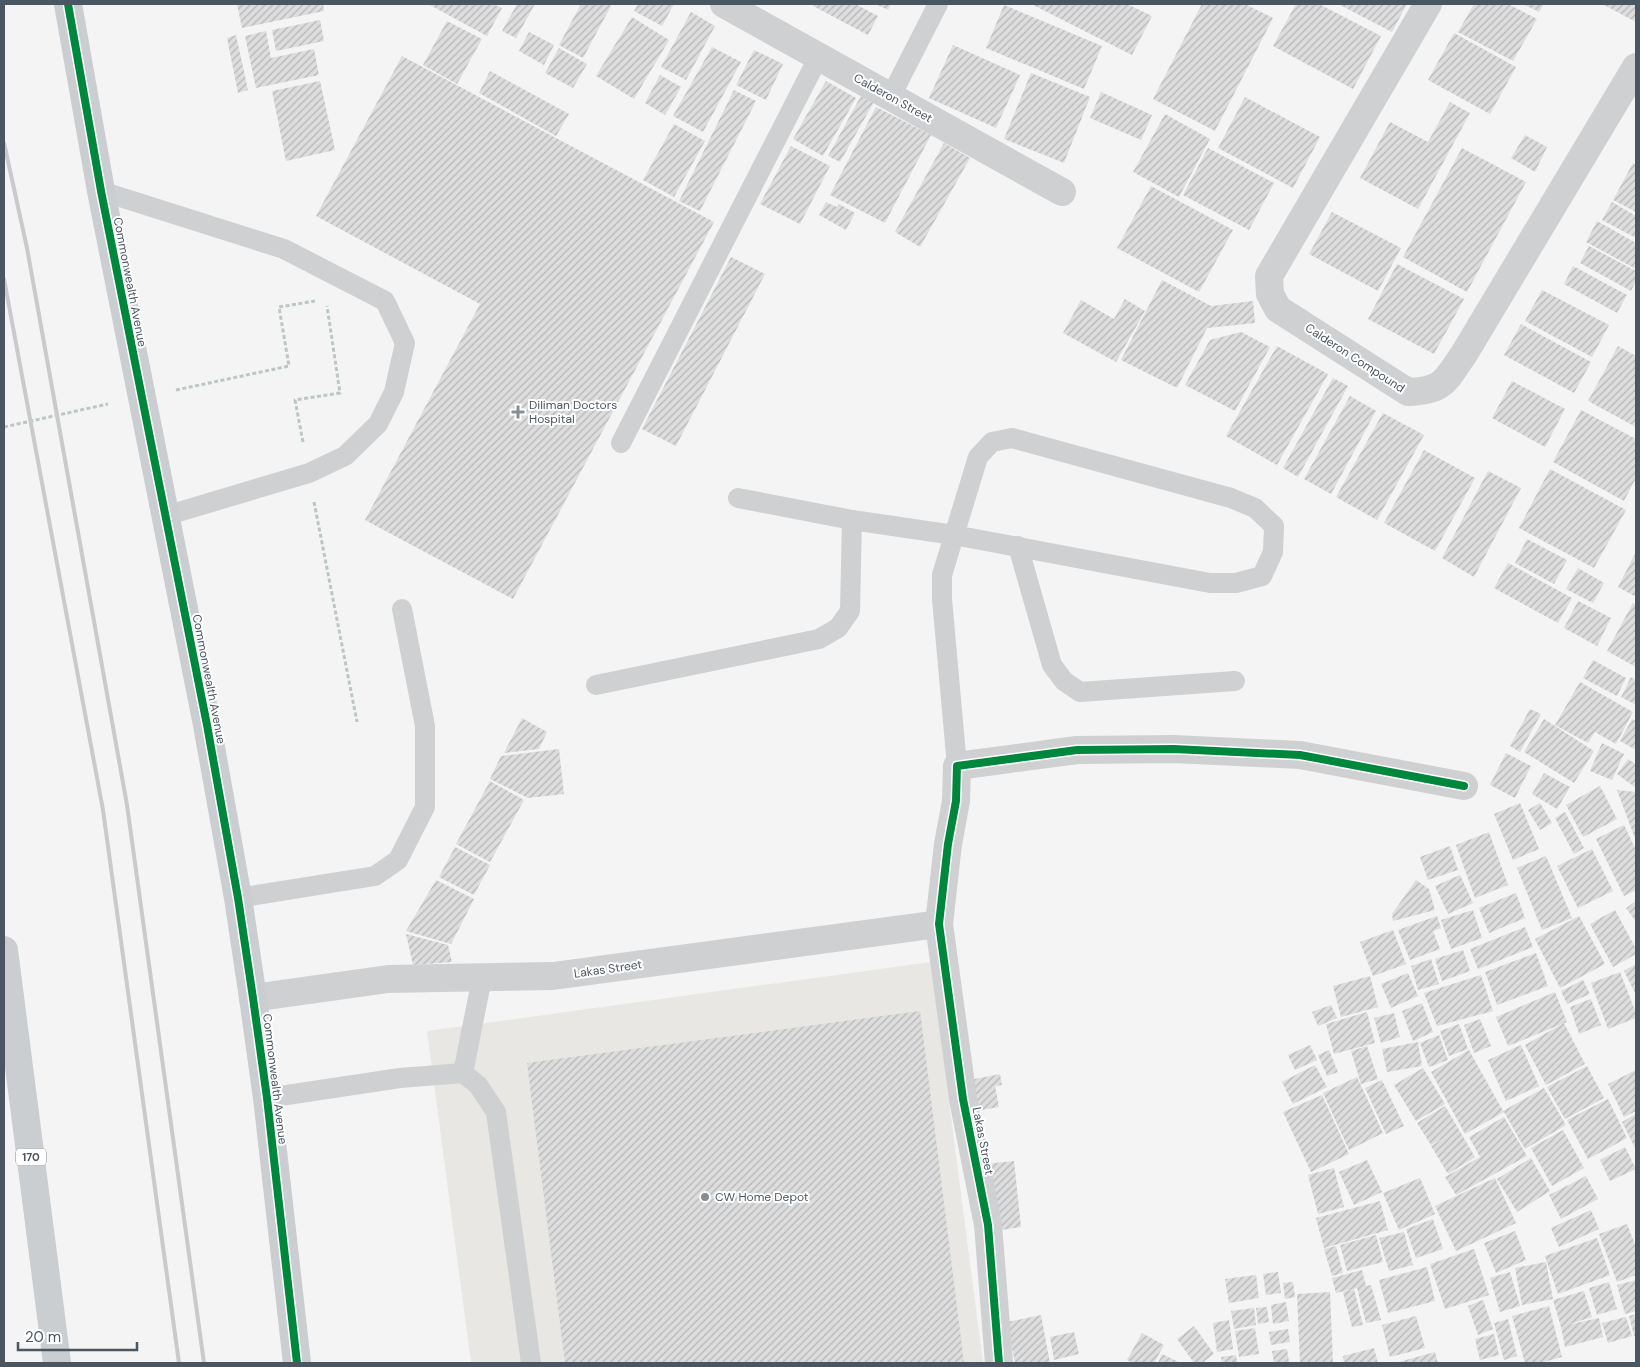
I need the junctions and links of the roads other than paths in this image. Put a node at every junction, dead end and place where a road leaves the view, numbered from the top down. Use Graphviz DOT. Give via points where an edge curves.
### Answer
graph roads {
  1 [pos="68,4"];
  2 [pos="724,4"];
  3 [pos="938,4"];
  4 [pos="1428,4"];
  5 [pos="819,56"];
  6 [pos="1636,67"];
  7 [pos="891,96"];
  8 [pos="101,191"];
  9 [pos="1062,192"];
  10 [pos="621,443"];
  11 [pos="738,498"];
  12 [pos="165,516"];
  13 [pos="852,520"];
  14 [pos="954,534"];
  15 [pos="1018,546"];
  16 [pos="402,609"];
  17 [pos="1235,682"];
  18 [pos="596,685"];
  19 [pos="957,766"];
  20 [pos="1464,786"];
  21 [pos="238,898"];
  22 [pos="939,924"];
  23 [pos="4,950"];
  24 [pos="482,978"];
  25 [pos="254,998"];
  26 [pos="463,1072"];
  27 [pos="267,1098"];
  28 [pos="57,1363"];
  29 [pos="297,1363"];
  30 [pos="531,1363"];
  31 [pos="999,1363"];
  1 -- 8 [label="main road, Commonwealth Avenue"];
  2 -- 5 [label="street, Calderon Street"];
  3 -- 7 [label="lane"];
  4 -- 6 [label="street, Calderon Compound" via="1269,276 1270,294 1278,308 1408,392 1426,392 1442,384 1453,369"];
  5 -- 7 [label="street, Calderon Street"];
  5 -- 10 [label="lane"];
  7 -- 9 [label="street, Calderon Street"];
  8 -- 12 [label="main road, Commonwealth Avenue"];
  8 -- 12 [label="lane" via="284,249 385,301 405,343 394,392 378,424 345,456 309,473"];
  11 -- 13 [label="lane"];
  12 -- 21 [label="main road, Commonwealth Avenue"];
  13 -- 14 [label="lane"];
  13 -- 18 [label="lane" via="850,611 838,628 819,639"];
  14 -- 15 [label="lane"];
  14 -- 15 [label="lane" via="978,457 992,442 1012,438 1231,498 1255,508 1274,526 1273,552 1262,576 1236,583 1210,583"];
  14 -- 19 [label="lane" via="942,575 942,598"];
  15 -- 17 [label="lane" via="1052,665 1064,681 1080,692"];
  16 -- 21 [label="lane" via="425,726 425,807 398,860 375,876"];
  19 -- 20 [label="street" via="1077,750 1174,749 1300,755"];
  19 -- 22 [label="street" via="956,801"];
  21 -- 25 [label="main road, Commonwealth Avenue"];
  22 -- 24 [label="street, Lakas Street" via="553,976"];
  22 -- 31 [label="street, Lakas Street" via="963,1099 988,1225"];
  23 -- 28 [label="main road, 170"];
  24 -- 25 [label="street, Lakas Street" via="388,979"];
  24 -- 26 [label="lane"];
  25 -- 27 [label="main road, Commonwealth Avenue"];
  26 -- 27 [label="lane"];
  26 -- 30 [label="lane" via="478,1085 496,1112"];
  27 -- 29 [label="main road, Commonwealth Avenue"];
}
